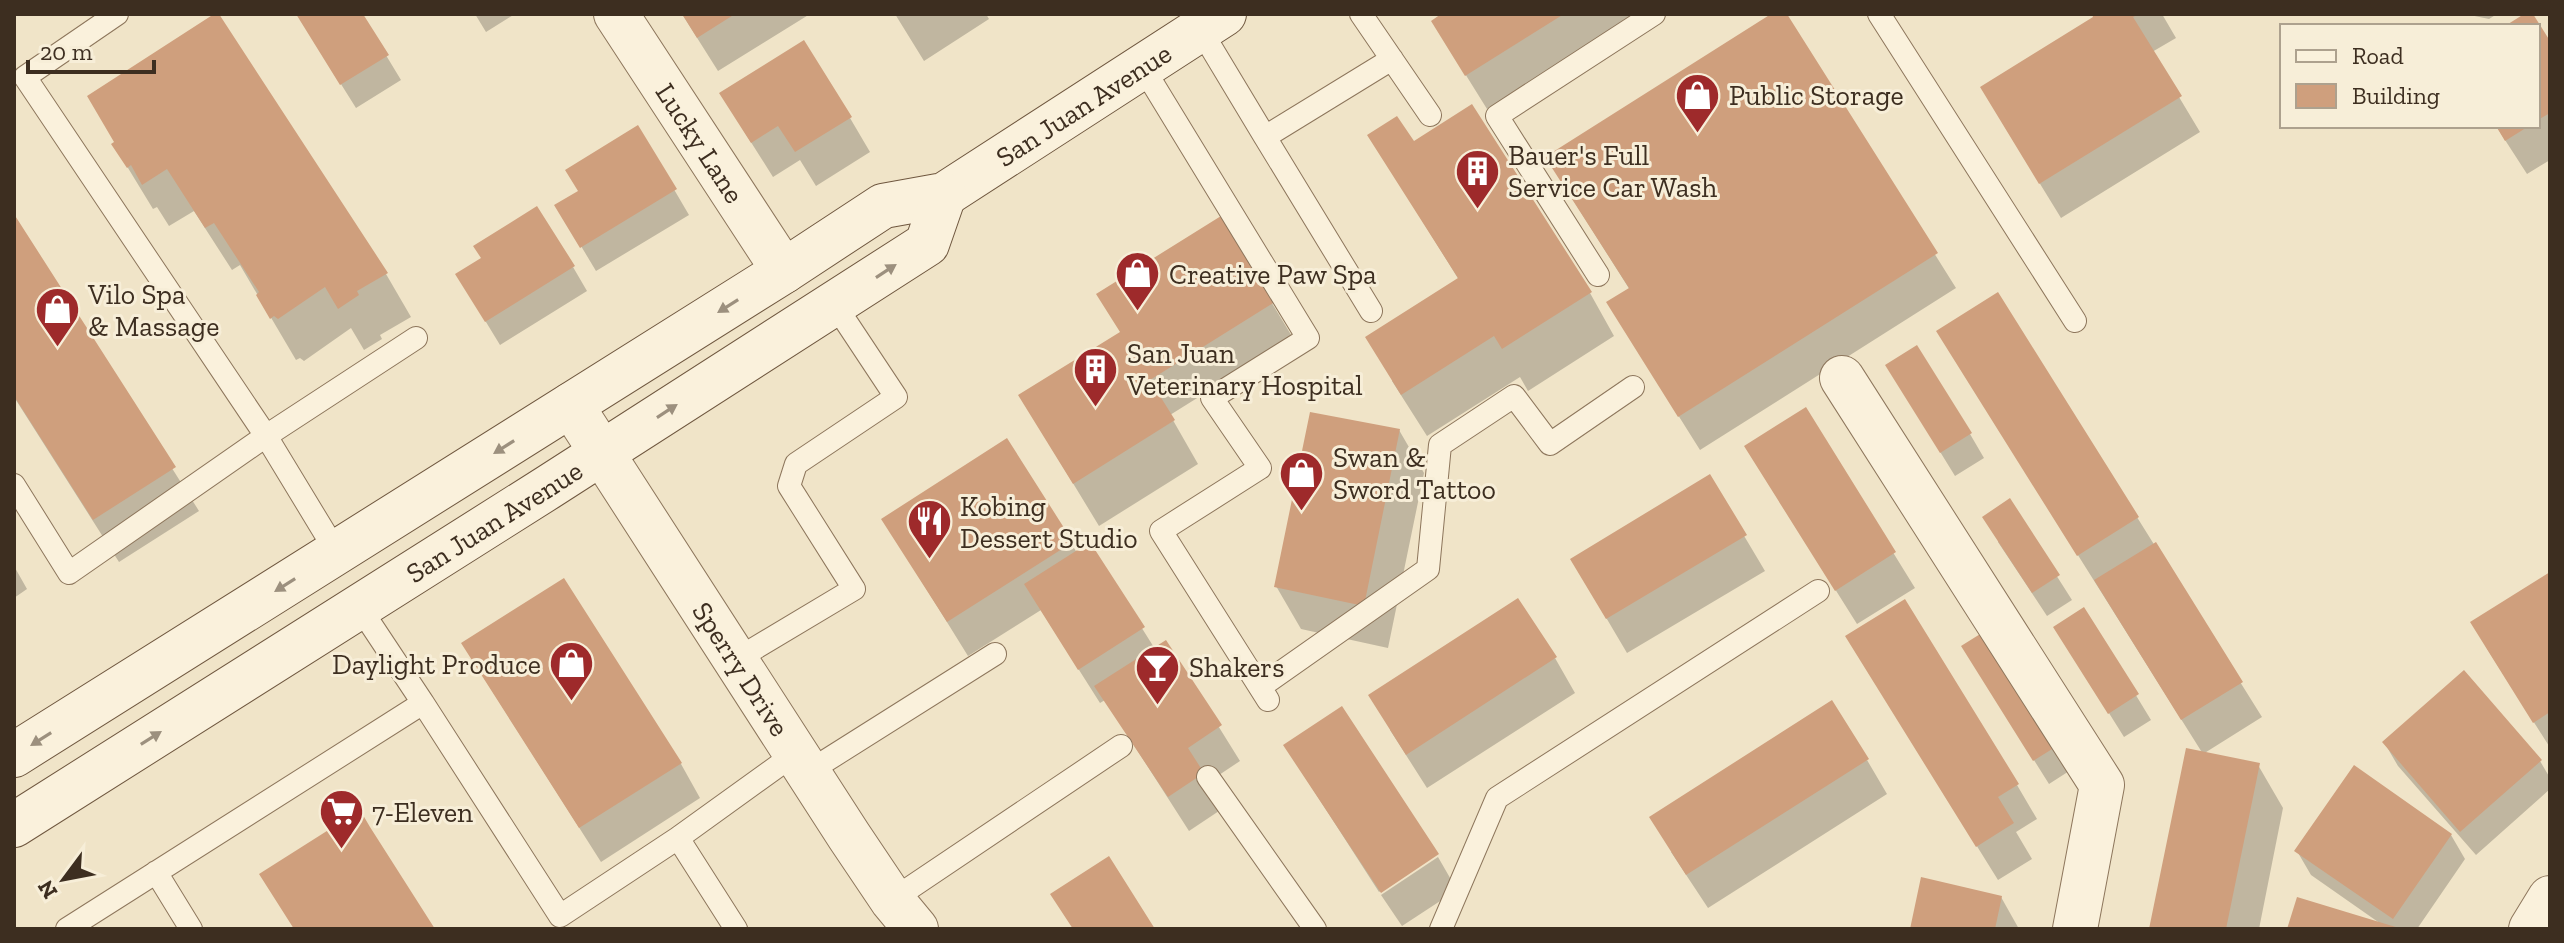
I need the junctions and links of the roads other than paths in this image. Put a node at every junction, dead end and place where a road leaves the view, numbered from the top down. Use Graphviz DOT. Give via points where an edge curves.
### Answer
graph roads {
  1 [pos="117,14"];
  2 [pos="616,14"];
  3 [pos="1361,14"];
  4 [pos="1654,14"];
  5 [pos="1879,14"];
  6 [pos="1212,22"];
  7 [pos="1392,59"];
  8 [pos="1142,66"];
  9 [pos="20,80"];
  10 [pos="1430,115"];
  11 [pos="1265,137"];
  12 [pos="944,195"];
  13 [pos="784,271"];
  14 [pos="1598,275"];
  15 [pos="835,305"];
  16 [pos="1371,311"];
  17 [pos="2075,321"];
  18 [pos="416,338"];
  19 [pos="1842,378"];
  20 [pos="1633,387"];
  21 [pos="571,405"];
  22 [pos="266,436"];
  23 [pos="602,454"];
  24 [pos="14,485"];
  25 [pos="337,553"];
  26 [pos="1818,591"];
  27 [pos="360,608"];
  28 [pos="995,654"];
  29 [pos="737,659"];
  30 [pos="423,703"];
  31 [pos="1121,746"];
  32 [pos="14,755"];
  33 [pos="802,762"];
  34 [pos="98,772"];
  35 [pos="1208,777"];
  36 [pos="14,787"];
  37 [pos="14,825"];
  38 [pos="678,838"];
  39 [pos="156,872"];
  40 [pos="2550,898"];
  41 [pos="904,914"];
  42 [pos="67,929"];
  43 [pos="191,929"];
  44 [pos="736,929"];
  45 [pos="1315,929"];
  46 [pos="1441,929"];
  47 [pos="2075,929"];
  48 [pos="2531,929"];
  1 -- 9 [label="lane"];
  2 -- 13 [label="main road, Lucky Lane"];
  3 -- 7 [label="lane"];
  4 -- 14 [label="lane" via="1497,116"];
  5 -- 17 [label="lane"];
  6 -- 8 [label="main road, San Juan Avenue"];
  6 -- 11 [label="lane"];
  7 -- 10 [label="lane"];
  7 -- 11 [label="lane"];
  8 -- 12 [label="main road, San Juan Avenue"];
  8 -- 20 [label="lane" via="1308,338 1212,398 1260,468 1161,531 1264,694 1428,569 1440,445 1514,396 1550,444"];
  9 -- 22 [label="lane"];
  11 -- 16 [label="lane"];
  12 -- 13 [label="main road, San Juan Avenue" via="883,206"];
  15 -- 12 [label="main road, San Juan Avenue, one-way" via="927,244"];
  13 -- 21 [label="main road, San Juan Avenue, one-way"];
  23 -- 15 [label="main road, San Juan Avenue, one-way"];
  15 -- 29 [label="lane" via="896,397 796,464 789,486 854,589"];
  18 -- 22 [label="lane"];
  19 -- 47 [label="main road" via="2102,785"];
  21 -- 23 [label="main road, Sperry Drive"];
  21 -- 25 [label="main road, San Juan Avenue, one-way"];
  22 -- 24 [label="lane" via="69,573"];
  22 -- 25 [label="lane"];
  23 -- 27 [label="main road, San Juan Avenue"];
  23 -- 29 [label="main road, Sperry Drive"];
  25 -- 32 [label="main road, San Juan Avenue, one-way"];
  26 -- 46 [label="lane" via="1497,798"];
  27 -- 30 [label="lane"];
  34 -- 27 [label="main road, San Juan Avenue, one-way"];
  28 -- 33 [label="lane"];
  29 -- 33 [label="main road, Sperry Drive"];
  30 -- 38 [label="lane" via="560,916"];
  30 -- 39 [label="lane"];
  31 -- 41 [label="lane"];
  33 -- 38 [label="lane"];
  33 -- 41 [label="main road, Sperry Drive"];
  34 -- 36 [label="main road" via="30,777"];
  34 -- 37 [label="main road, San Juan Avenue"];
  35 -- 45 [label="lane"];
  38 -- 44 [label="lane"];
  39 -- 42 [label="lane"];
  39 -- 43 [label="lane"];
  40 -- 48 [label="main road"];
}
